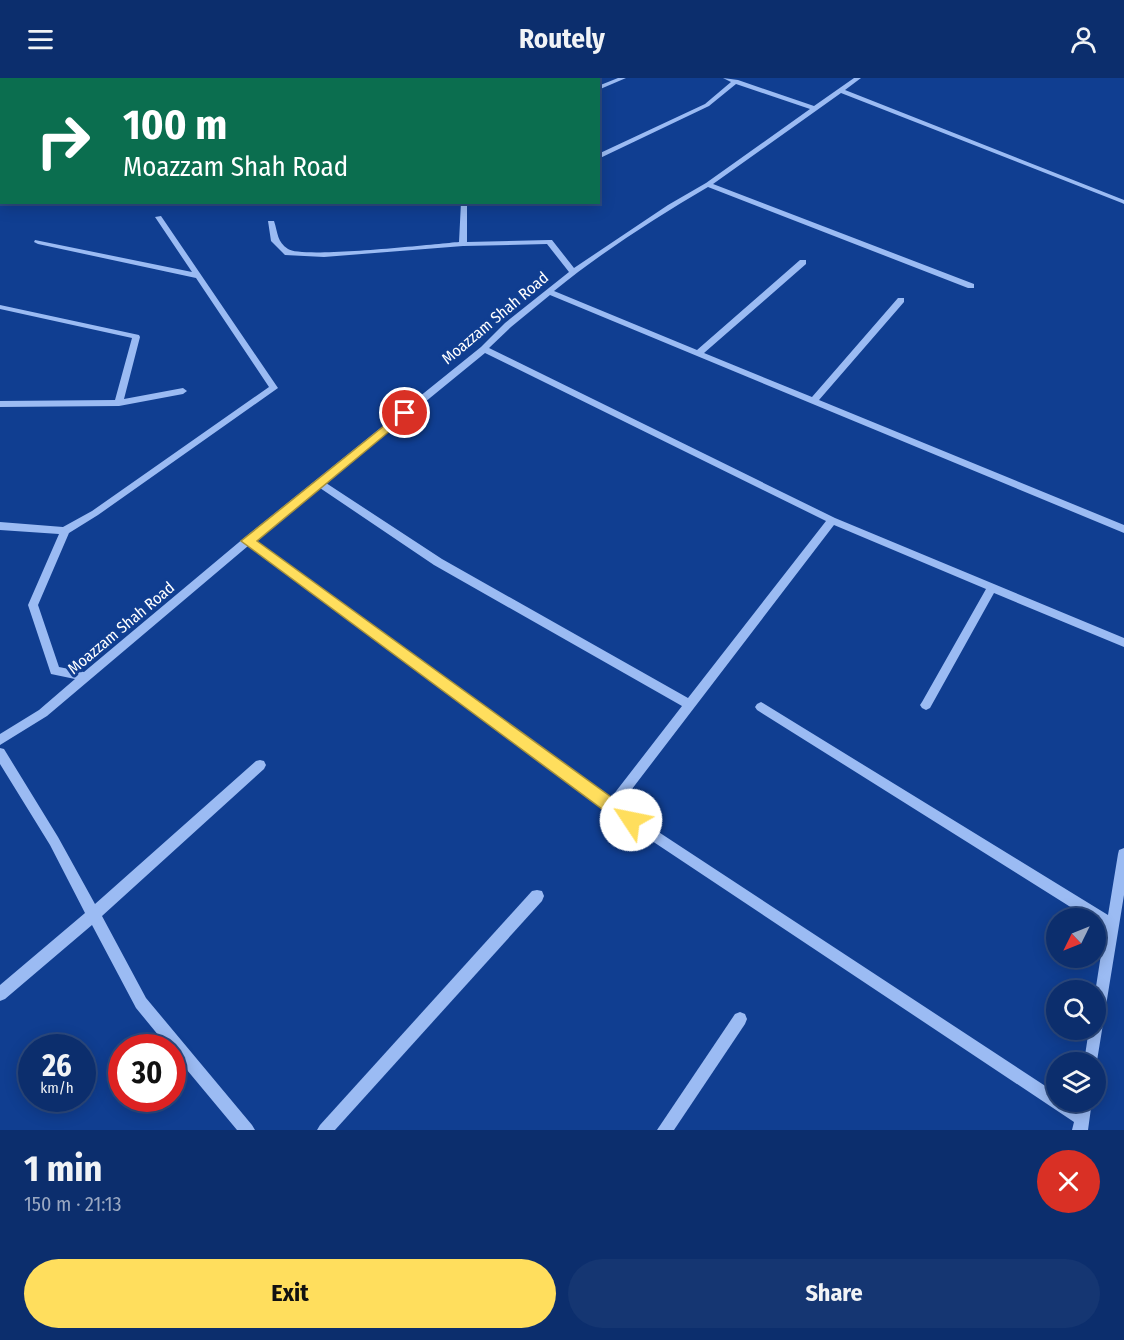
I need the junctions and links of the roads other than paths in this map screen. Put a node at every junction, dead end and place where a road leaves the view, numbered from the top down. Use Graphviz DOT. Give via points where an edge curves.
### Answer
graph roads {
  1 [pos="623,78"];
  2 [pos="726,78"];
  3 [pos="858,78"];
  4 [pos="736,81"];
  5 [pos="600,87"];
  6 [pos="840,90"];
  7 [pos="816,109"];
  8 [pos="600,156"];
  9 [pos="708,184"];
  10 [pos="1124,202"];
  11 [pos="464,204"];
  12 [pos="159,217"];
  13 [pos="271,223"];
  14 [pos="38,242"];
  15 [pos="462,244"];
  16 [pos="803,262"];
  17 [pos="573,272"];
  18 [pos="199,276"];
  19 [pos="971,286"];
  20 [pos="549,292"];
  21 [pos="901,300"];
  22 [pos="0,307"];
  23 [pos="484,349"];
  24 [pos="700,352"];
  25 [pos="183,391"];
  26 [pos="814,401"];
  27 [pos="119,403"];
  28 [pos="0,404"];
  29 [pos="320,483"];
  30 [pos="832,520"];
  31 [pos="0,526"];
  32 [pos="1124,529"];
  33 [pos="65,531"];
  34 [pos="248,541"];
  35 [pos="992,587"];
  36 [pos="1124,643"];
  37 [pos="87,677"];
  38 [pos="688,704"];
  39 [pos="926,705"];
  40 [pos="761,707"];
  41 [pos="0,740"];
  42 [pos="0,753"];
  43 [pos="260,765"];
  44 [pos="611,807"];
  45 [pos="1124,854"];
  46 [pos="537,896"];
  47 [pos="93,915"];
  48 [pos="1113,926"];
  49 [pos="0,994"];
  50 [pos="740,1019"];
  51 [pos="1093,1052"];
  52 [pos="1081,1124"];
  53 [pos="247,1130"];
  54 [pos="325,1130"];
  55 [pos="665,1130"];
  1 -- 5 [label="street"];
  2 -- 4 [label="street"];
  3 -- 6 [label="street, Moazzam Shah Road"];
  4 -- 7 [label="street"];
  4 -- 8 [label="street" via="707,105"];
  6 -- 7 [label="street, Moazzam Shah Road"];
  6 -- 10 [label="street"];
  7 -- 9 [label="street, Moazzam Shah Road"];
  9 -- 17 [label="street, Moazzam Shah Road"];
  9 -- 19 [label="street"];
  11 -- 15 [label="street"];
  12 -- 18 [label="street"];
  13 -- 15 [label="street" via="275,241 288,253 324,255"];
  14 -- 18 [label="street"];
  15 -- 17 [label="street" via="549,242"];
  16 -- 24 [label="street"];
  17 -- 20 [label="street, Moazzam Shah Road"];
  18 -- 33 [label="street" via="274,388"];
  20 -- 23 [label="street, Moazzam Shah Road"];
  20 -- 24 [label="street"];
  21 -- 26 [label="street"];
  22 -- 27 [label="street" via="136,337"];
  23 -- 29 [label="street, Moazzam Shah Road"];
  23 -- 30 [label="street"];
  24 -- 26 [label="street"];
  25 -- 27 [label="street"];
  26 -- 32 [label="street"];
  27 -- 28 [label="street"];
  29 -- 34 [label="street, Moazzam Shah Road"];
  29 -- 38 [label="street" via="438,562"];
  30 -- 35 [label="street"];
  30 -- 38 [label="street"];
  31 -- 33 [label="street"];
  33 -- 37 [label="street" via="33,605 55,671"];
  34 -- 37 [label="street, Moazzam Shah Road"];
  34 -- 44 [label="street"];
  35 -- 36 [label="street"];
  35 -- 39 [label="street"];
  37 -- 41 [label="street, Moazzam Shah Road" via="44,713"];
  38 -- 44 [label="street"];
  40 -- 48 [label="street"];
  42 -- 47 [label="street" via="54,841"];
  43 -- 47 [label="street"];
  44 -- 52 [label="street"];
  45 -- 48 [label="street"];
  46 -- 54 [label="street"];
  47 -- 49 [label="street"];
  47 -- 53 [label="street" via="141,1003"];
  48 -- 51 [label="street"];
  50 -- 55 [label="street"];
}
